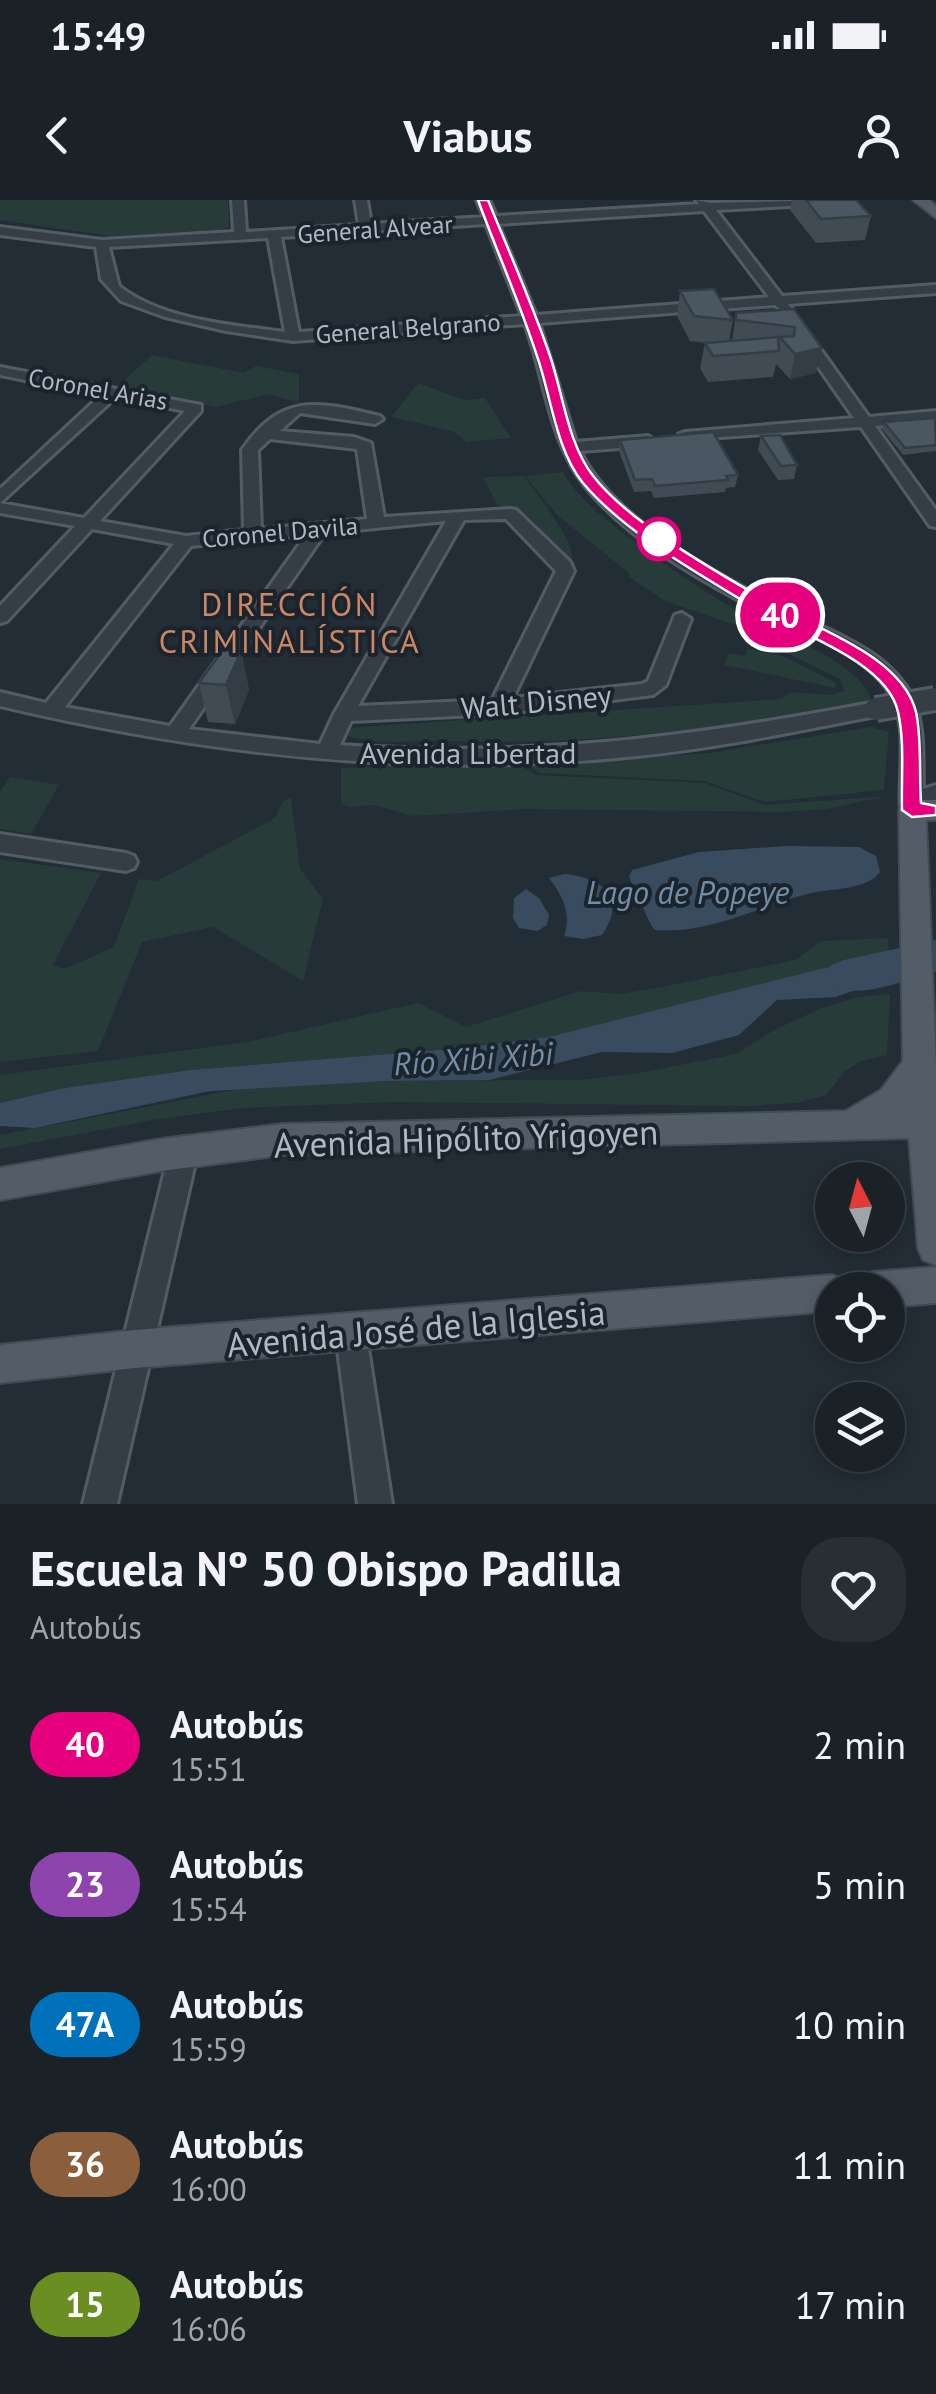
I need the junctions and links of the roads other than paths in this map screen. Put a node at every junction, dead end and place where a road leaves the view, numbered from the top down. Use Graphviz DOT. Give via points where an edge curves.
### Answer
graph roads {
  1 [pos="238,200"];
  2 [pos="360,200"];
  3 [pos="483,200"];
  4 [pos="826,200"];
  5 [pos="920,200"];
  6 [pos="705,204"];
  7 [pos="936,214"];
  8 [pos="491,222"];
  9 [pos="366,230"];
  10 [pos="0,231"];
  11 [pos="274,236"];
  12 [pos="240,237"];
  13 [pos="102,244"];
  14 [pos="936,289"];
  15 [pos="778,301"];
  16 [pos="530,319"];
  17 [pos="293,336"];
  18 [pos="0,371"];
  19 [pos="112,392"];
  20 [pos="936,416"];
  21 [pos="375,420"];
  22 [pos="866,421"];
  23 [pos="266,434"];
  24 [pos="572,448"];
  25 [pos="0,498"];
  26 [pos="0,508"];
  27 [pos="458,515"];
  28 [pos="936,522"];
  29 [pos="376,524"];
  30 [pos="82,525"];
  31 [pos="320,529"];
  32 [pos="253,536"];
  33 [pos="186,541"];
  34 [pos="0,617"];
  35 [pos="682,619"];
  36 [pos="936,699"];
  37 [pos="0,700"];
  38 [pos="499,708"];
  39 [pos="50,712"];
  40 [pos="344,714"];
  41 [pos="176,733"];
  42 [pos="328,750"];
  43 [pos="936,792"];
  44 [pos="918,813"];
  45 [pos="0,844"];
  46 [pos="126,862"];
  47 [pos="919,1059"];
  48 [pos="930,1121"];
  49 [pos="852,1125"];
  50 [pos="184,1150"];
  51 [pos="0,1184"];
  52 [pos="936,1248"];
  53 [pos="936,1284"];
  54 [pos="905,1287"];
  55 [pos="815,1295"];
  56 [pos="351,1335"];
  57 [pos="135,1350"];
  58 [pos="0,1364"];
  59 [pos="100,1504"];
  60 [pos="374,1504"];
  1 -- 12 [label="street"];
  2 -- 9 [label="street"];
  3 -- 8 [label="street"];
  4 -- 6 [label="street, General Alvear"];
  5 -- 7 [label="main road"];
  6 -- 8 [label="street, General Alvear"];
  6 -- 15 [label="street"];
  8 -- 9 [label="street, General Alvear"];
  8 -- 16 [label="street"];
  9 -- 11 [label="street, General Alvear"];
  10 -- 13 [label="street, General Alvear"];
  11 -- 12 [label="street, General Alvear"];
  11 -- 17 [label="street"];
  12 -- 13 [label="street, General Alvear"];
  13 -- 17 [label="street, General Belgrano" via="114,290 133,302"];
  14 -- 15 [label="street, General Belgrano"];
  15 -- 16 [label="street, General Belgrano"];
  15 -- 22 [label="street"];
  16 -- 17 [label="street, General Belgrano"];
  16 -- 24 [label="street"];
  18 -- 19 [label="street, Coronel Arias"];
  19 -- 25 [label="street"];
  19 -- 30 [label="street, Coronel Arias" via="196,408"];
  20 -- 22 [label="street"];
  21 -- 23 [label="street" via="296,408"];
  22 -- 24 [label="street"];
  22 -- 28 [label="street"];
  23 -- 29 [label="street" via="365,446"];
  23 -- 32 [label="street" via="250,450"];
  24 -- 44 [label="street" via="594,487 643,528 890,680 907,710"];
  26 -- 30 [label="street, Coronel Davila"];
  27 -- 29 [label="street, Coronel Davila"];
  27 -- 38 [label="street, Coronel Davila" via="502,512 565,571"];
  27 -- 40 [label="street"];
  29 -- 31 [label="street, Coronel Davila"];
  30 -- 33 [label="street, Coronel Davila"];
  30 -- 34 [label="street"];
  31 -- 32 [label="street, Coronel Davila"];
  31 -- 41 [label="street"];
  32 -- 33 [label="street, Coronel Davila"];
  33 -- 39 [label="street"];
  35 -- 38 [label="street, Walt Disney" via="656,685 646,690"];
  36 -- 42 [label="street, Avenida Libertad, bridge" via="604,752 490,757"];
  37 -- 39 [label="street, Avenida Libertad"];
  38 -- 40 [label="street, Walt Disney"];
  39 -- 41 [label="street, Avenida Libertad"];
  40 -- 42 [label="street"];
  41 -- 42 [label="street, Avenida Libertad"];
  43 -- 44 [label="street"];
  44 -- 47 [label="main road"];
  45 -- 46 [label="street"];
  47 -- 48 [label="main road"];
  47 -- 49 [label="main road" via="892,1100"];
  48 -- 49 [label="main road, Avenida Hipólito Yrigoyen"];
  48 -- 52 [label="main road"];
  49 -- 50 [label="main road, Avenida Hipólito Yrigoyen" via="320,1138"];
  50 -- 51 [label="main road, Avenida Hipólito Yrigoyen"];
  50 -- 57 [label="street"];
  53 -- 54 [label="main road"];
  55 -- 56 [label="main road, Avenida José de la Iglesia"];
  56 -- 57 [label="main road, Avenida José de la Iglesia"];
  56 -- 60 [label="street"];
  57 -- 58 [label="main road, Avenida José de la Iglesia"];
  57 -- 59 [label="street"];
}
